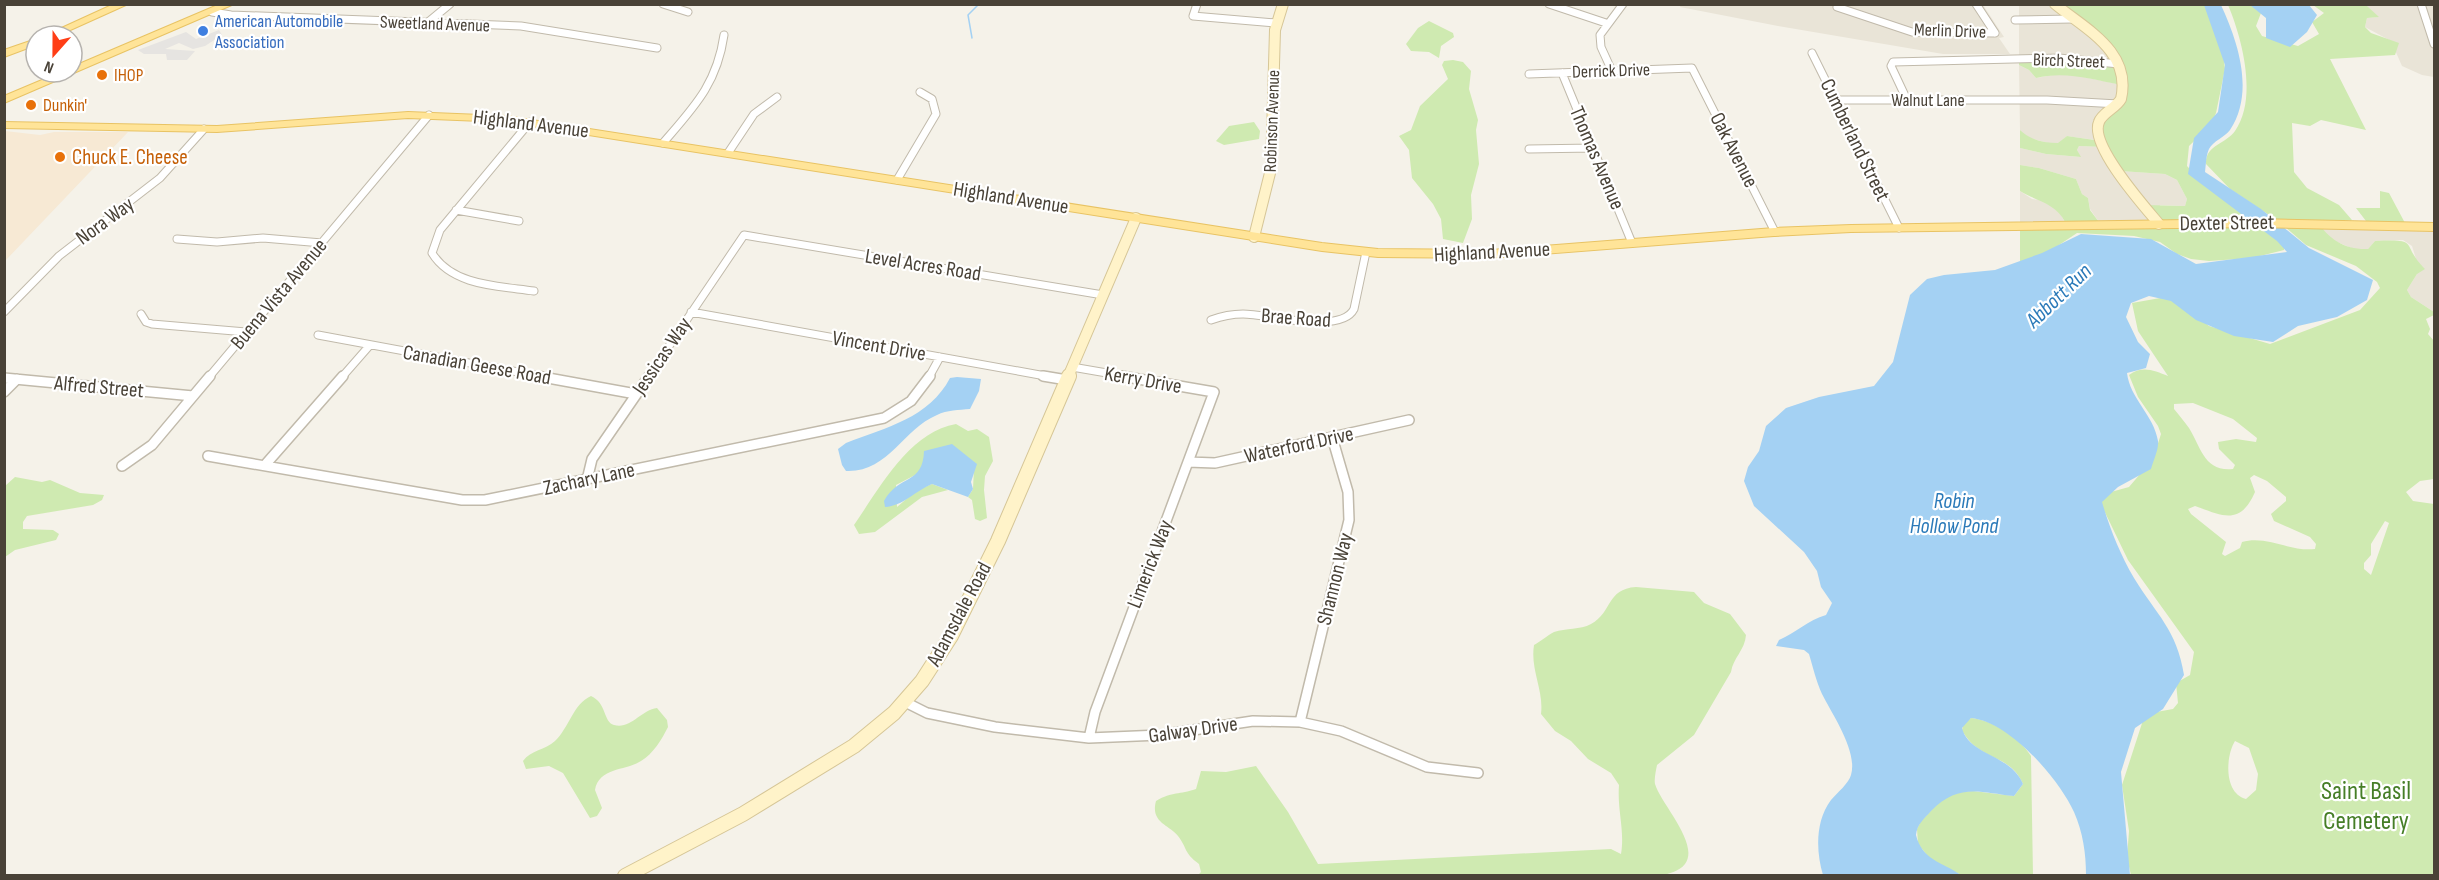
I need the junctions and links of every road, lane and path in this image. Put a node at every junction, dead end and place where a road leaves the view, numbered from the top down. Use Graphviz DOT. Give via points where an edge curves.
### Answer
graph roads {
  1 [pos="123,4"];
  2 [pos="229,4"];
  3 [pos="450,4"];
  4 [pos="663,4"];
  5 [pos="1197,4"];
  6 [pos="1283,4"];
  7 [pos="1549,4"];
  8 [pos="1623,4"];
  9 [pos="1976,4"];
  10 [pos="2055,4"];
  11 [pos="2421,4"];
  12 [pos="1838,6"];
  13 [pos="212,12"];
  14 [pos="688,12"];
  15 [pos="2424,12"];
  16 [pos="2434,13"];
  17 [pos="1829,16"];
  18 [pos="2072,19"];
  19 [pos="2015,20"];
  20 [pos="427,23"];
  21 [pos="1276,23"];
  22 [pos="1606,23"];
  23 [pos="77,24"];
  24 [pos="724,35"];
  25 [pos="2434,44"];
  26 [pos="24,46"];
  27 [pos="657,48"];
  28 [pos="1812,52"];
  29 [pos="4,54"];
  30 [pos="2119,64"];
  31 [pos="84,66"];
  32 [pos="1692,68"];
  33 [pos="1612,71"];
  34 [pos="1562,73"];
  35 [pos="1529,74"];
  36 [pos="42,84"];
  37 [pos="920,92"];
  38 [pos="777,97"];
  39 [pos="4,100"];
  40 [pos="1837,100"];
  41 [pos="1907,100"];
  42 [pos="2118,104"];
  43 [pos="429,115"];
  44 [pos="530,122"];
  45 [pos="4,125"];
  46 [pos="204,129"];
  47 [pos="663,143"];
  48 [pos="1593,148"];
  49 [pos="1529,149"];
  50 [pos="728,153"];
  51 [pos="897,180"];
  52 [pos="456,210"];
  53 [pos="1136,218"];
  54 [pos="519,221"];
  55 [pos="2158,224"];
  56 [pos="2019,226"];
  57 [pos="2434,227"];
  58 [pos="1899,228"];
  59 [pos="1775,232"];
  60 [pos="744,235"];
  61 [pos="1254,237"];
  62 [pos="177,239"];
  63 [pos="322,243"];
  64 [pos="1632,243"];
  65 [pos="1366,252"];
  66 [pos="534,291"];
  67 [pos="1103,295"];
  68 [pos="4,312"];
  69 [pos="691,312"];
  70 [pos="141,314"];
  71 [pos="1211,320"];
  72 [pos="246,332"];
  73 [pos="318,335"];
  74 [pos="370,345"];
  75 [pos="940,357"];
  76 [pos="1070,374"];
  77 [pos="4,378"];
  78 [pos="17,379"];
  79 [pos="4,392"];
  80 [pos="1214,392"];
  81 [pos="636,394"];
  82 [pos="193,396"];
  83 [pos="1408,420"];
  84 [pos="1332,437"];
  85 [pos="208,456"];
  86 [pos="1188,462"];
  87 [pos="265,465"];
  88 [pos="122,466"];
  89 [pos="587,480"];
  90 [pos="905,702"];
  91 [pos="1299,722"];
  92 [pos="1089,738"];
  93 [pos="1478,773"];
  94 [pos="624,876"];
  1 -- 23 [label="main road"];
  2 -- 13 [label="main road"];
  3 -- 20 [label="street"];
  4 -- 14 [label="street"];
  5 -- 21 [label="street" via="1193,16"];
  6 -- 21 [label="street, Robinson Avenue"];
  7 -- 22 [label="street"];
  8 -- 22 [label="street"];
  9 -- 12 [label="street, Merlin Drive" via="1995,33 1912,32"];
  10 -- 18 [label="street"];
  11 -- 15 [label="street"];
  12 -- 17 [label="street"];
  13 -- 20 [label="street, Sweetland Avenue"];
  13 -- 31 [label="main road"];
  15 -- 16 [label="street"];
  15 -- 25 [label="street"];
  18 -- 19 [label="street"];
  18 -- 30 [label="street" via="2107,43"];
  20 -- 27 [label="street, Sweetland Avenue" via="522,27"];
  21 -- 61 [label="street, Robinson Avenue" via="1272,161"];
  22 -- 33 [label="street" via="1599,39"];
  24 -- 47 [label="street" via="721,60 712,82"];
  26 -- 29 [label="main road"];
  28 -- 40 [label="street, Cumberland Street"];
  30 -- 41 [label="street, Birch Street" via="2059,58 1918,59 1892,63"];
  30 -- 42 [label="street" via="2122,91"];
  32 -- 33 [label="street, Derrick Drive"];
  32 -- 59 [label="street, Oak Avenue"];
  33 -- 34 [label="street, Derrick Drive"];
  34 -- 35 [label="street, Derrick Drive"];
  34 -- 48 [label="street, Thomas Avenue"];
  36 -- 39 [label="main road"];
  37 -- 51 [label="street" via="932,99 936,114"];
  38 -- 50 [label="street" via="753,115"];
  40 -- 41 [label="street, Walnut Lane"];
  40 -- 58 [label="street, Cumberland Street"];
  41 -- 42 [label="street, Walnut Lane"];
  42 -- 55 [label="street" via="2097,124 2099,138"];
  43 -- 44 [label="main road, Highland Avenue"];
  43 -- 46 [label="main road, Highland Avenue"];
  43 -- 63 [label="street, Buena Vista Avenue"];
  44 -- 47 [label="main road, Highland Avenue"];
  44 -- 52 [label="street"];
  45 -- 46 [label="main road, Highland Avenue"];
  46 -- 68 [label="street, Nora Way" via="160,178 65,251"];
  47 -- 50 [label="main road, Highland Avenue"];
  48 -- 49 [label="street"];
  48 -- 64 [label="street, Thomas Avenue"];
  50 -- 51 [label="main road, Highland Avenue"];
  51 -- 53 [label="main road, Highland Avenue"];
  52 -- 54 [label="street"];
  52 -- 66 [label="street" via="436,237 432,253 438,266 459,277"];
  53 -- 61 [label="main road, Highland Avenue"];
  53 -- 67 [label="street, Adamsdale Road"];
  55 -- 56 [label="main road, Dexter Street"];
  55 -- 57 [label="main road, Dexter Street"];
  56 -- 58 [label="main road, Highland Avenue"];
  58 -- 59 [label="main road, Highland Avenue"];
  59 -- 64 [label="main road, Highland Avenue"];
  60 -- 67 [label="street, Level Acres Road"];
  60 -- 69 [label="street, Jessicas Way"];
  61 -- 65 [label="main road, Highland Avenue"];
  62 -- 63 [label="street" via="217,242 263,238"];
  63 -- 72 [label="street, Buena Vista Avenue"];
  64 -- 65 [label="main road, Highland Avenue" via="1473,255"];
  65 -- 71 [label="street, Brae Road" via="1356,305 1343,320 1323,322 1237,313"];
  67 -- 76 [label="street, Adamsdale Road"];
  69 -- 75 [label="street, Vincent Drive"];
  69 -- 81 [label="street, Jessicas Way"];
  70 -- 72 [label="street" via="152,324"];
  72 -- 82 [label="street, Buena Vista Avenue"];
  73 -- 74 [label="street, Canadian Geese Road"];
  74 -- 81 [label="street, Canadian Geese Road"];
  74 -- 87 [label="street"];
  75 -- 76 [label="street, Vincent Drive"];
  75 -- 89 [label="street, Zachary Lane" via="918,396 884,418"];
  76 -- 80 [label="street, Kerry Drive"];
  76 -- 90 [label="street, Adamsdale Road" via="970,600 940,653"];
  77 -- 78 [label="street, Alfred Street"];
  78 -- 79 [label="street"];
  78 -- 82 [label="street, Alfred Street"];
  80 -- 86 [label="street, Limerick Way"];
  81 -- 89 [label="street, Jessicas Way" via="592,459"];
  82 -- 88 [label="street, Buena Vista Avenue" via="146,451"];
  83 -- 84 [label="street, Waterford Drive"];
  84 -- 86 [label="street, Waterford Drive" via="1215,463"];
  84 -- 91 [label="street, Shannon Way" via="1348,492 1349,520"];
  85 -- 87 [label="street, Zachary Lane"];
  86 -- 92 [label="street, Limerick Way" via="1092,720"];
  87 -- 89 [label="street, Zachary Lane" via="469,501"];
  90 -- 92 [label="street, Galway Drive" via="927,713 994,727"];
  90 -- 94 [label="street, Adamsdale Road" via="875,730 839,755 743,814"];
  91 -- 92 [label="street, Galway Drive" via="1260,721 1151,736"];
  91 -- 93 [label="street, Galway Drive" via="1341,731 1427,767"];
}
